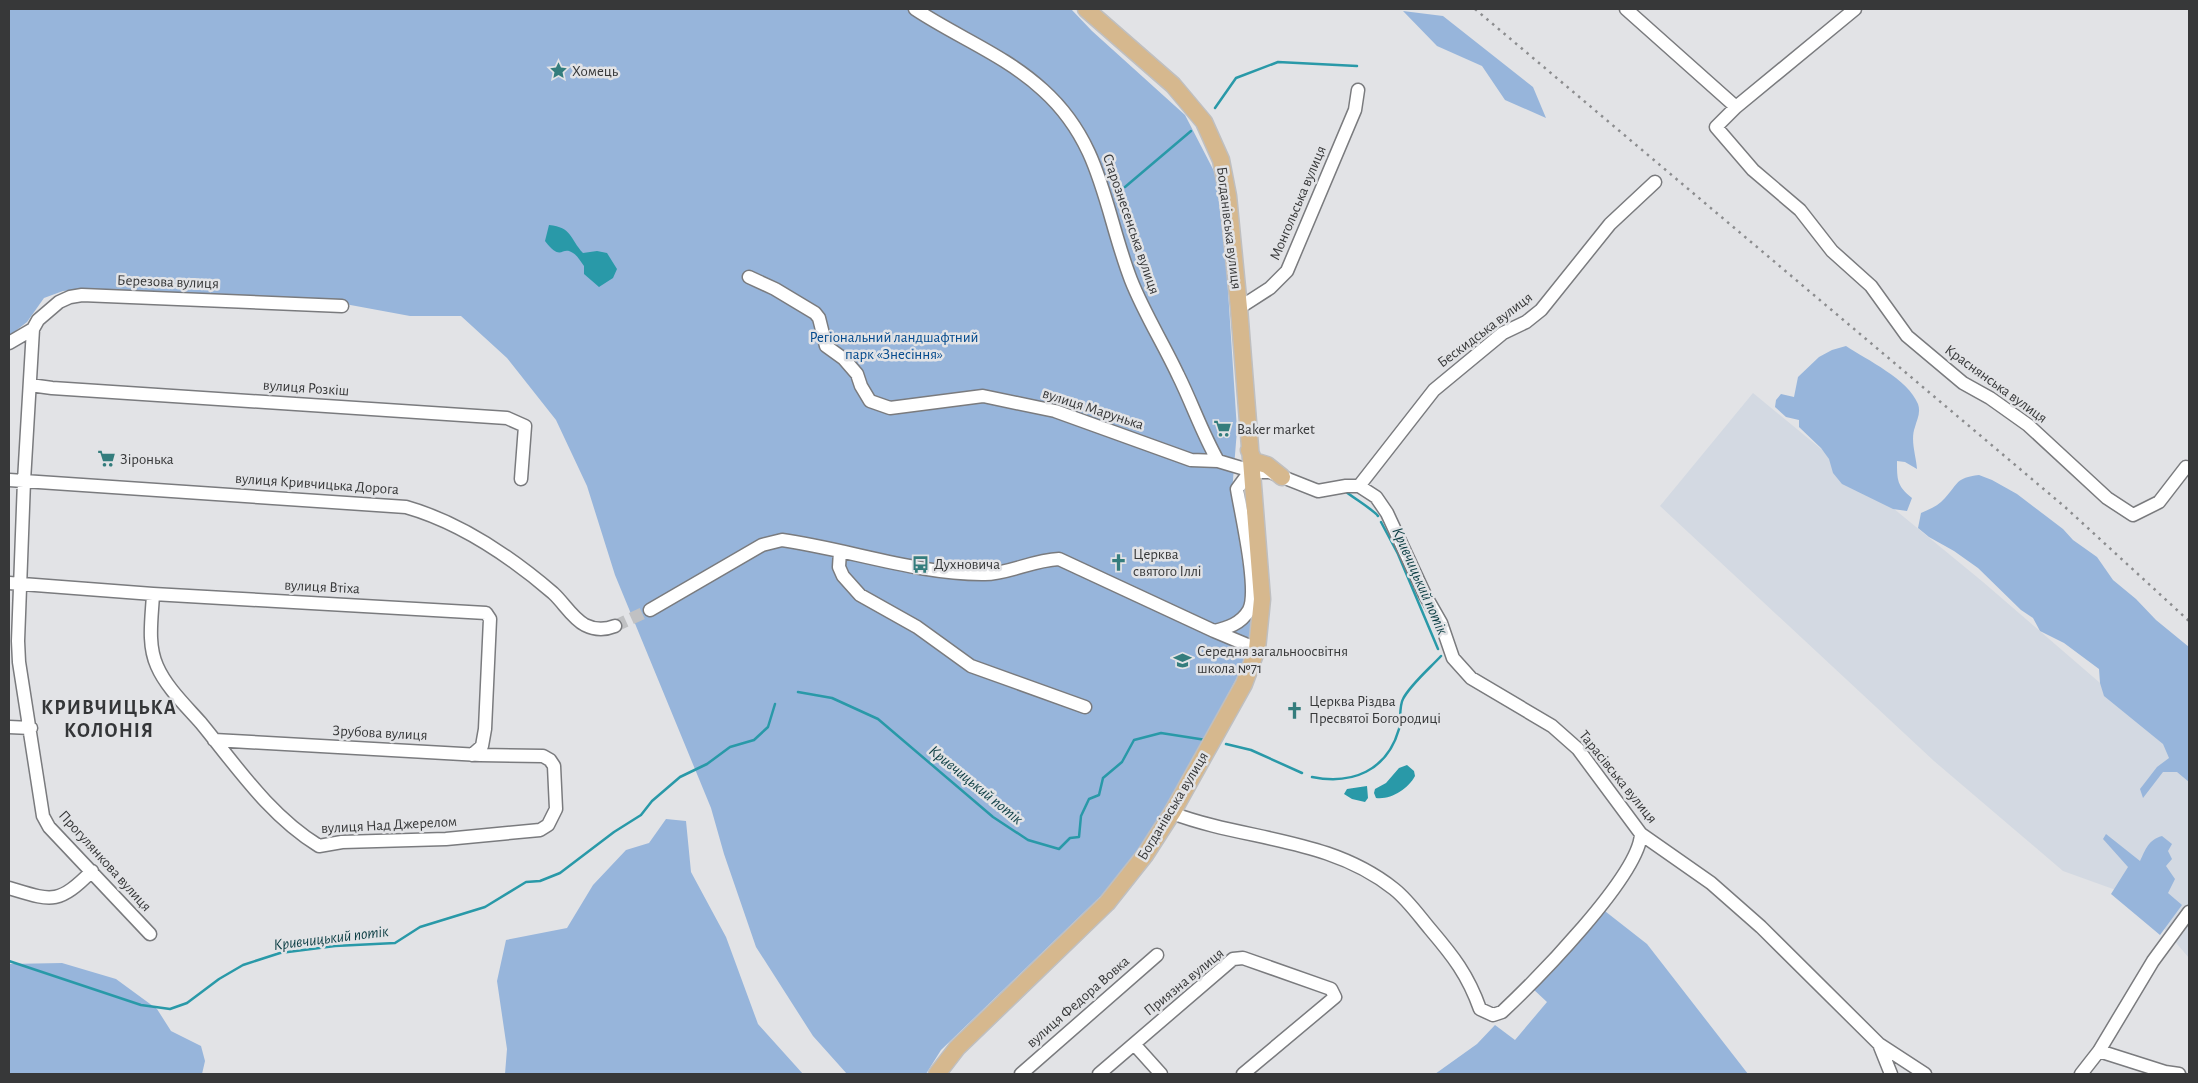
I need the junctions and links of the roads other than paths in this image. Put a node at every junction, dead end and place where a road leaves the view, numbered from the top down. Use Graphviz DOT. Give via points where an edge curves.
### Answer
graph roads {
  1 [pos="915,9"];
  2 [pos="1086,9"];
  3 [pos="1626,9"];
  4 [pos="1855,9"];
  5 [pos="1358,90"];
  6 [pos="1736,107"];
  7 [pos="1655,182"];
  8 [pos="750,277"];
  9 [pos="342,306"];
  10 [pos="1239,308"];
  11 [pos="33,329"];
  12 [pos="9,343"];
  13 [pos="30,385"];
  14 [pos="1249,450"];
  15 [pos="1218,461"];
  16 [pos="2189,468"];
  17 [pos="1251,470"];
  18 [pos="1282,477"];
  19 [pos="521,479"];
  20 [pos="9,480"];
  21 [pos="24,481"];
  22 [pos="1359,486"];
  23 [pos="1254,498"];
  24 [pos="840,551"];
  25 [pos="14,583"];
  26 [pos="153,594"];
  27 [pos="650,610"];
  28 [pos="615,626"];
  29 [pos="1214,631"];
  30 [pos="1257,649"];
  31 [pos="1085,707"];
  32 [pos="9,727"];
  33 [pos="31,728"];
  34 [pos="214,740"];
  35 [pos="472,754"];
  36 [pos="543,756"];
  37 [pos="1172,814"];
  38 [pos="1642,834"];
  39 [pos="92,871"];
  40 [pos="9,888"];
  41 [pos="2189,912"];
  42 [pos="150,934"];
  43 [pos="1157,955"];
  44 [pos="1134,1044"];
  45 [pos="1878,1044"];
  46 [pos="2099,1051"];
  47 [pos="937,1074"];
  48 [pos="1021,1074"];
  49 [pos="1099,1074"];
  50 [pos="1161,1074"];
  51 [pos="1243,1074"];
  52 [pos="1891,1074"];
  53 [pos="1925,1074"];
  54 [pos="2081,1074"];
  55 [pos="2179,1074"];
  1 -- 15 [label="street, Старознесенська вулиця" via="1024,74 1043,90 1080,133 1105,191 1132,282"];
  2 -- 10 [label="main road, Богданівська вулиця" via="1173,85 1204,122 1221,160 1228,196"];
  3 -- 6 [label="street"];
  4 -- 6 [label="street"];
  5 -- 10 [label="street, Монгольська вулиця" via="1354,110 1287,270 1270,288"];
  6 -- 16 [label="street, Краснянська вулиця" via="1716,127 1752,170 1800,210 1832,251 1871,286 1907,336 1963,383 2028,425 2107,498 2133,515 2159,502"];
  7 -- 22 [label="street, Бескидська вулиця" via="1610,224 1541,310 1503,333 1434,390"];
  8 -- 15 [label="street, вулиця Марунька" via="815,313 826,346 857,374 870,401 890,408 984,396 1056,411 1191,460"];
  9 -- 11 [label="street, Березова вулиця" via="82,295 58,302"];
  10 -- 14 [label="main road, Богданівська вулиця"];
  11 -- 12 [label="street, Березова вулиця"];
  11 -- 13 [label="street, Прогулянкова вулиця"];
  13 -- 19 [label="street, вулиця Розкіш" via="507,418 525,426"];
  13 -- 21 [label="street, Прогулянкова вулиця"];
  14 -- 17 [label="main road, Богданівська вулиця"];
  14 -- 18 [label="main road" via="1254,461 1267,465"];
  15 -- 17 [label="street"];
  17 -- 18 [label="street"];
  17 -- 23 [label="main road, Богданівська вулиця"];
  17 -- 29 [label="street" via="1237,489 1252,582 1251,604 1231,627"];
  18 -- 22 [label="street" via="1318,491"];
  18 -- 23 [label="main road" via="1274,476 1262,482"];
  20 -- 21 [label="street, вулиця Кривчицька Дорога"];
  21 -- 25 [label="street, Прогулянкова вулиця"];
  21 -- 28 [label="street, вулиця Кривчицька Дорога" via="406,506 482,542 554,594 584,625 600,629"];
  22 -- 38 [label="street, Тарасівська вулиця" via="1376,497 1387,513 1441,623 1453,658 1471,678 1552,726 1578,749"];
  23 -- 30 [label="main road, Богданівська вулиця" via="1262,600"];
  24 -- 27 [label="street" via="773,541"];
  24 -- 29 [label="street" via="950,573 987,574 1045,559 1059,559"];
  24 -- 31 [label="street" via="839,567 843,576 860,595 917,627 971,666"];
  25 -- 26 [label="street, вулиця Втіха"];
  25 -- 33 [label="street, Прогулянкова вулиця" via="19,662"];
  26 -- 34 [label="street, вулиця Над Джерелом" via="152,649 157,667"];
  26 -- 35 [label="street, вулиця Втіха" via="486,613 490,619 485,729 482,746"];
  29 -- 30 [label="street"];
  30 -- 37 [label="main road, Богданівська вулиця" via="1244,684"];
  32 -- 33 [label="street"];
  33 -- 39 [label="street, Прогулянкова вулиця" via="43,816 49,827"];
  34 -- 35 [label="street, Зрубова вулиця"];
  34 -- 36 [label="street, вулиця Над Джерелом" via="290,826 319,846 540,830 548,825 556,808 554,766"];
  35 -- 36 [label="street, Зрубова вулиця"];
  37 -- 38 [label="street" via="1290,842 1341,859 1377,877 1405,900 1453,956 1463,969 1480,1009 1493,1015 1502,1012 1553,962 1609,895 1639,849"];
  37 -- 47 [label="main road, Богданівська вулиця" via="1107,903 957,1048"];
  38 -- 45 [label="street, Тарасівська вулиця" via="1711,883 1761,927"];
  39 -- 40 [label="street" via="68,892 52,899"];
  39 -- 42 [label="street, Прогулянкова вулиця"];
  41 -- 46 [label="street" via="2152,961"];
  43 -- 48 [label="street, вулиця Федора Вовка"];
  44 -- 49 [label="street, Приязна вулиця"];
  44 -- 50 [label="street"];
  44 -- 51 [label="street, Приязна вулиця" via="1232,960 1243,958 1330,989 1335,997"];
  45 -- 52 [label="street"];
  45 -- 53 [label="street, Тарасівська вулиця"];
  46 -- 54 [label="street"];
  46 -- 55 [label="street"];
}
